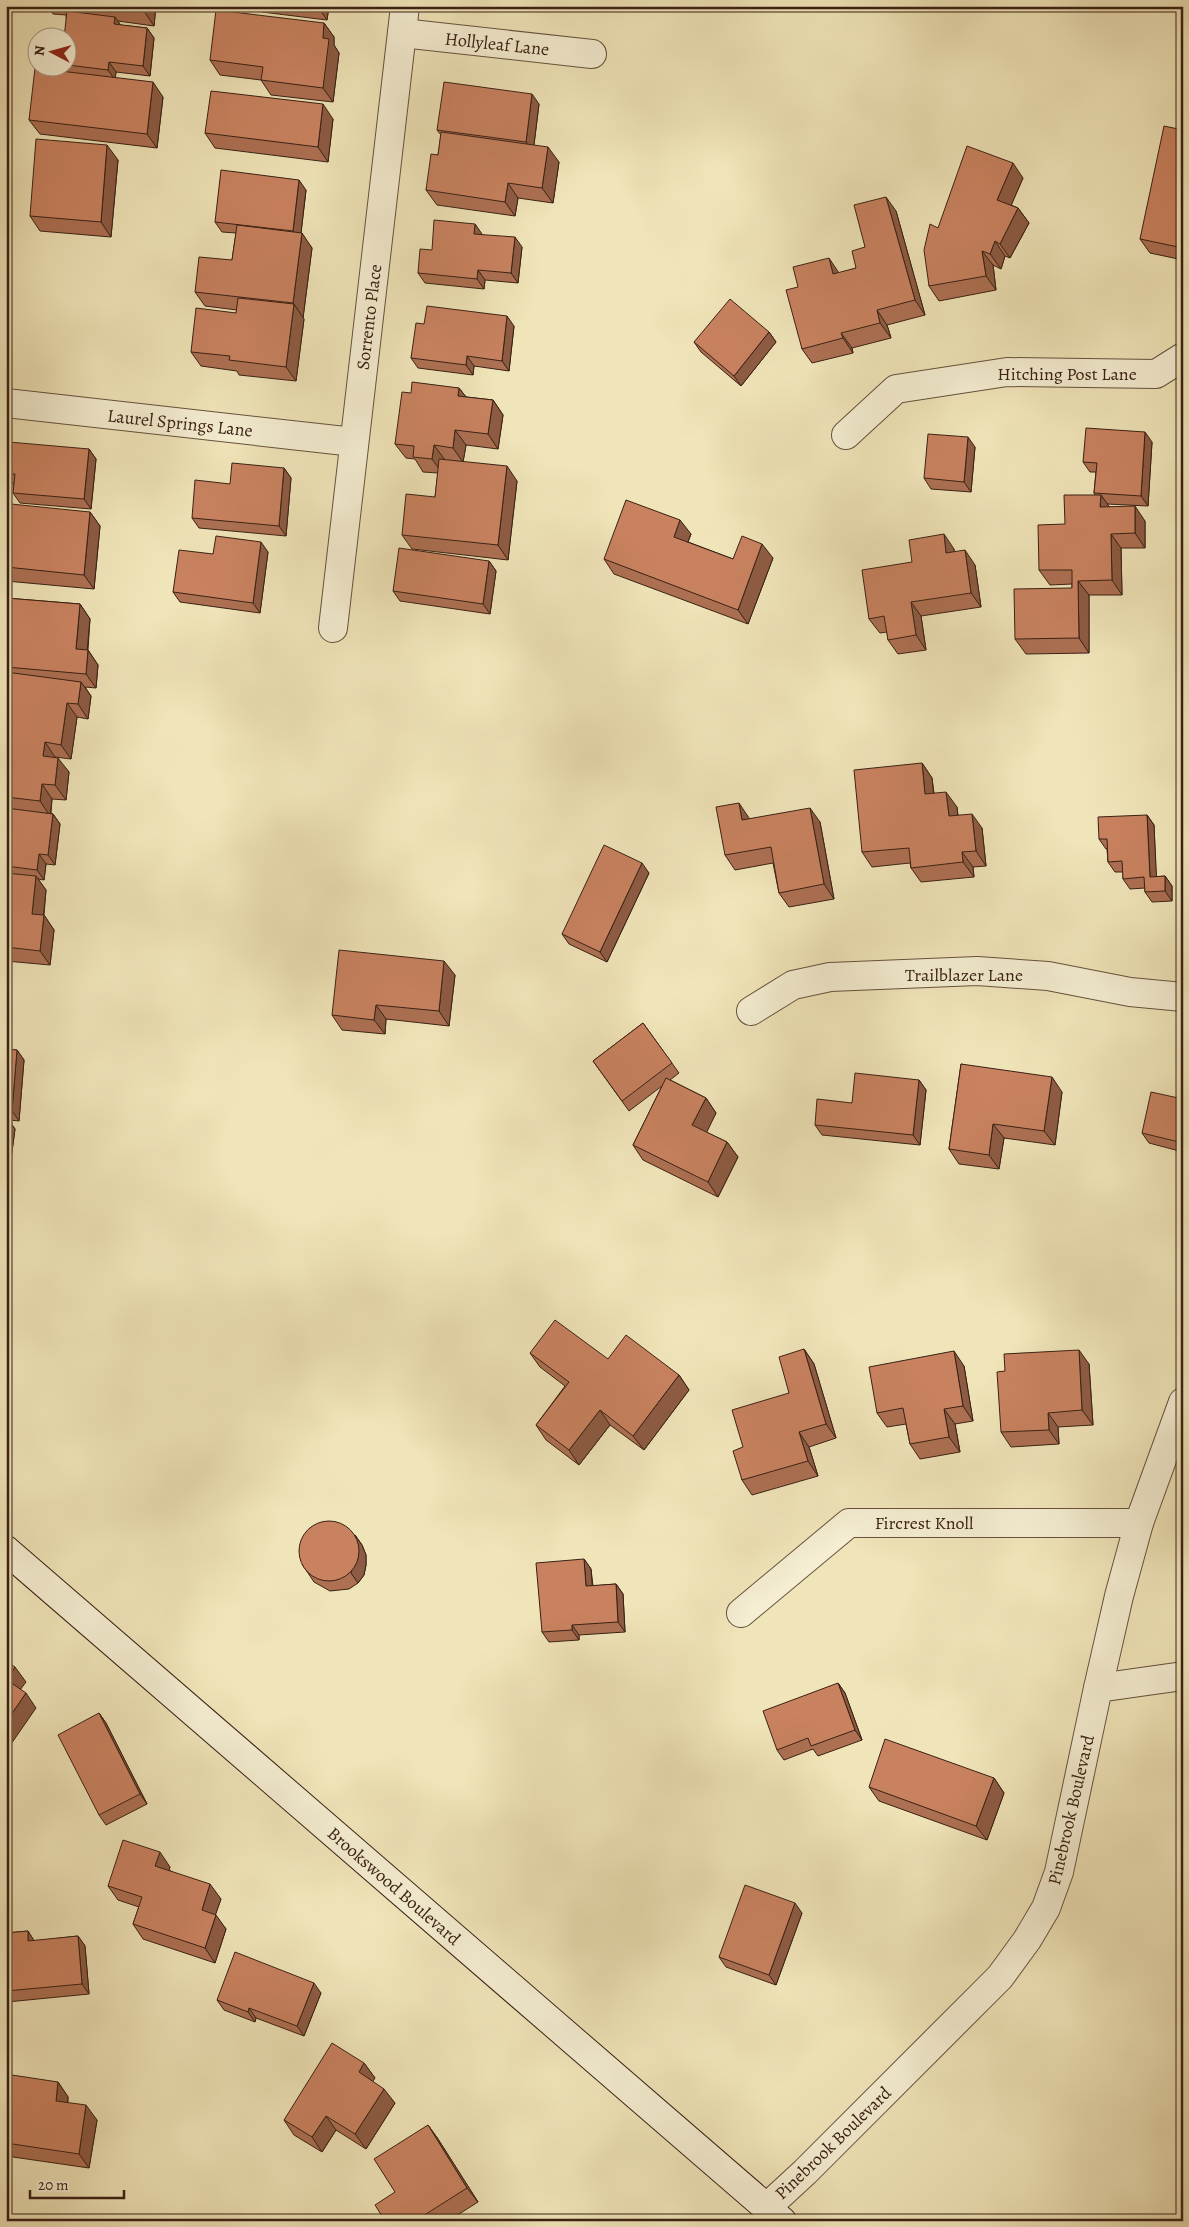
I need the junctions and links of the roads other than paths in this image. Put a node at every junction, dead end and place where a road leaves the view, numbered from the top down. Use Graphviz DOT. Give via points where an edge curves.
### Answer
graph roads {
  1 [pos="405,6"];
  2 [pos="402,33"];
  3 [pos="592,54"];
  4 [pos="1183,357"];
  5 [pos="6,403"];
  6 [pos="846,435"];
  7 [pos="354,442"];
  8 [pos="333,628"];
  9 [pos="1183,997"];
  10 [pos="751,1011"];
  11 [pos="1183,1402"];
  12 [pos="1139,1523"];
  13 [pos="6,1550"];
  14 [pos="741,1613"];
  15 [pos="1183,1676"];
  16 [pos="1098,1688"];
  17 [pos="774,2214"];
  1 -- 2 [label="street, Sorrento Place"];
  2 -- 3 [label="street, Hollyleaf Lane"];
  2 -- 7 [label="street, Sorrento Place"];
  4 -- 6 [label="street, Hitching Post Lane" via="1156,374 1007,372 896,389"];
  5 -- 7 [label="street, Laurel Springs Lane"];
  7 -- 8 [label="street, Sorrento Place"];
  9 -- 10 [label="street, Trailblazer Lane" via="1130,992 1048,976 978,971 830,977 792,985"];
  11 -- 12 [label="street, Pinebrook Boulevard"];
  12 -- 14 [label="street, Fircrest Knoll" via="849,1523"];
  12 -- 16 [label="street, Pinebrook Boulevard"];
  13 -- 17 [label="street, Brookswood Boulevard"];
  15 -- 16 [label="street"];
  16 -- 17 [label="street, Pinebrook Boulevard" via="1059,1872 1046,1908 1027,1940 1000,1977 812,2166"];
}
